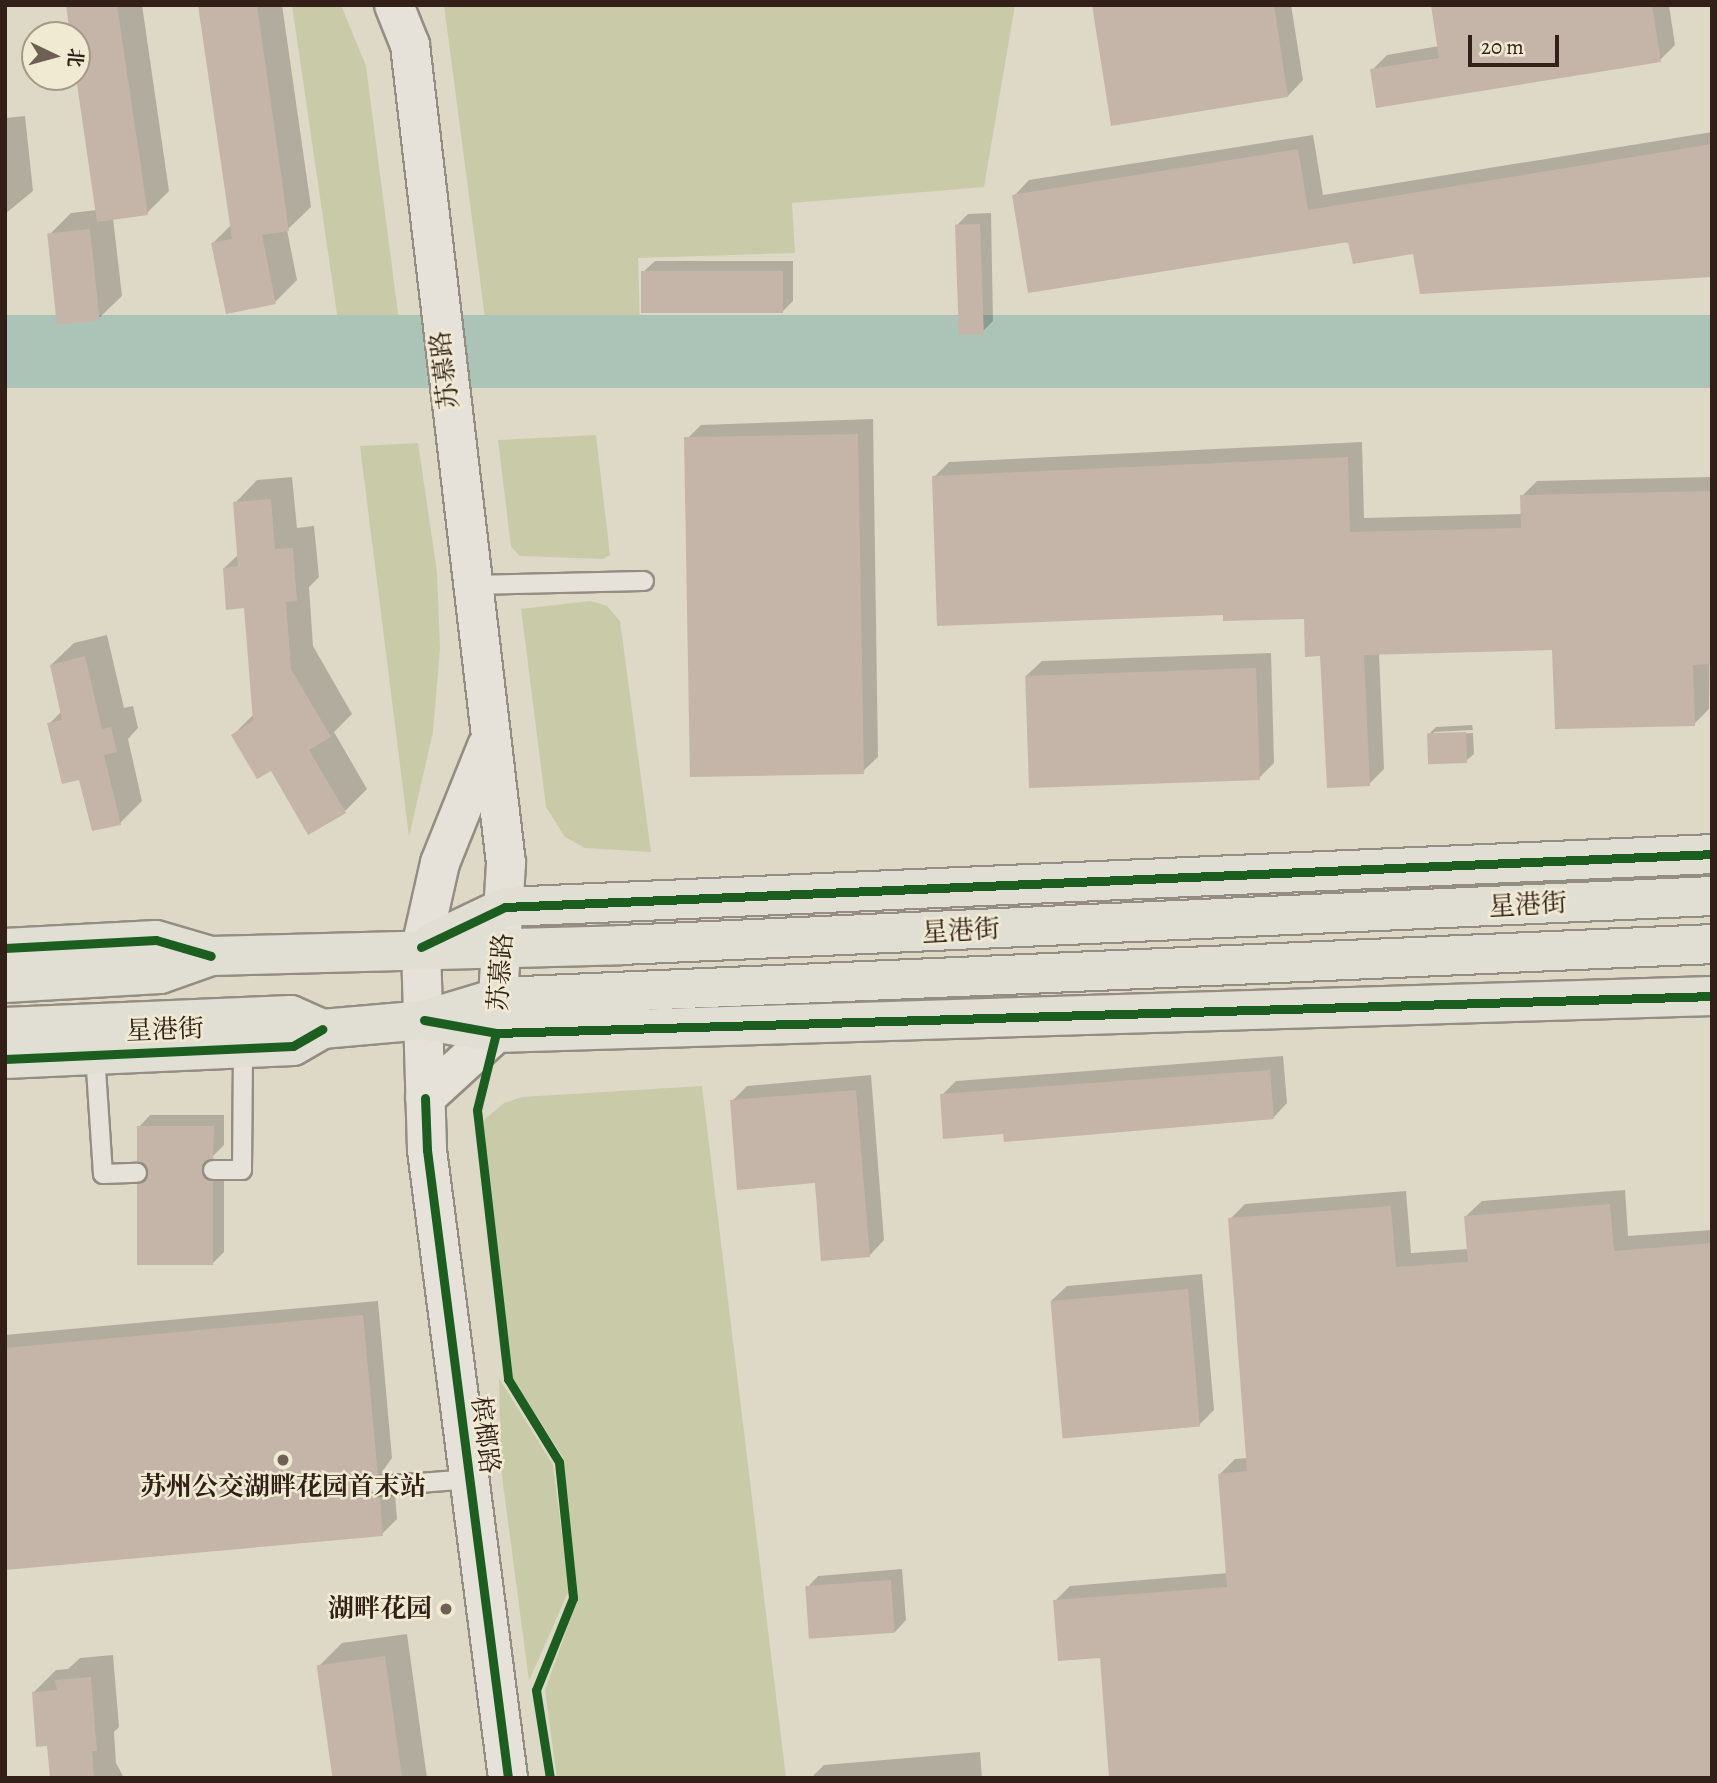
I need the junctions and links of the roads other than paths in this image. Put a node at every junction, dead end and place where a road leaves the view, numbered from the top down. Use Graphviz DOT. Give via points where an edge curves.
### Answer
graph roads {
  1 [pos="394,5"];
  2 [pos="644,580"];
  3 [pos="471,585"];
  4 [pos="490,737"];
  5 [pos="1712,854"];
  6 [pos="1712,896"];
  7 [pos="505,907"];
  8 [pos="1712,944"];
  9 [pos="421,947"];
  10 [pos="504,947"];
  11 [pos="5,948"];
  12 [pos="211,956"];
  13 [pos="5,982"];
  14 [pos="1712,996"];
  15 [pos="498,1015"];
  16 [pos="424,1020"];
  17 [pos="5,1027"];
  18 [pos="322,1029"];
  19 [pos="243,1048"];
  20 [pos="96,1054"];
  21 [pos="5,1059"];
  22 [pos="425,1098"];
  23 [pos="213,1170"];
  24 [pos="137,1173"];
  25 [pos="469,1479"];
  26 [pos="379,1486"];
  27 [pos="508,1778"];
  1 -- 3 [label="main road, 苏慕路" via="410,45"];
  2 -- 3 [label="lane"];
  3 -- 4 [label="main road, 苏慕路"];
  4 -- 7 [label="main road, 苏慕路" via="506,863"];
  4 -- 9 [label="main road, 苏慕路" via="440,863"];
  5 -- 7 [label="main road"];
  6 -- 10 [label="main road, 星港街"];
  7 -- 9 [label="main road"];
  7 -- 10 [label="main road, 苏慕路"];
  8 -- 15 [label="main road, 星港街" via="960,979"];
  9 -- 10 [label="main road, 星港街"];
  9 -- 12 [label="main road, 星港街"];
  9 -- 16 [label="main road, 苏慕路"];
  10 -- 15 [label="main road, 苏慕路"];
  11 -- 12 [label="main road, 星港街" via="156,940"];
  12 -- 13 [label="main road, 星港街" via="160,975"];
  14 -- 15 [label="main road"];
  15 -- 16 [label="main road, 星港街"];
  15 -- 22 [label="main road, 苏慕路"];
  16 -- 18 [label="main road, 星港街"];
  16 -- 22 [label="main road, 苏慕路"];
  17 -- 18 [label="main road, 星港街" via="291,1015"];
  18 -- 19 [label="main road, 星港街" via="293,1046"];
  19 -- 20 [label="main road, 星港街"];
  19 -- 23 [label="lane" via="242,1170"];
  20 -- 21 [label="main road, 星港街"];
  20 -- 24 [label="lane" via="103,1174"];
  22 -- 25 [label="main road, 槟榔路"];
  25 -- 26 [label="lane"];
  25 -- 27 [label="main road, 槟榔路"];
}
